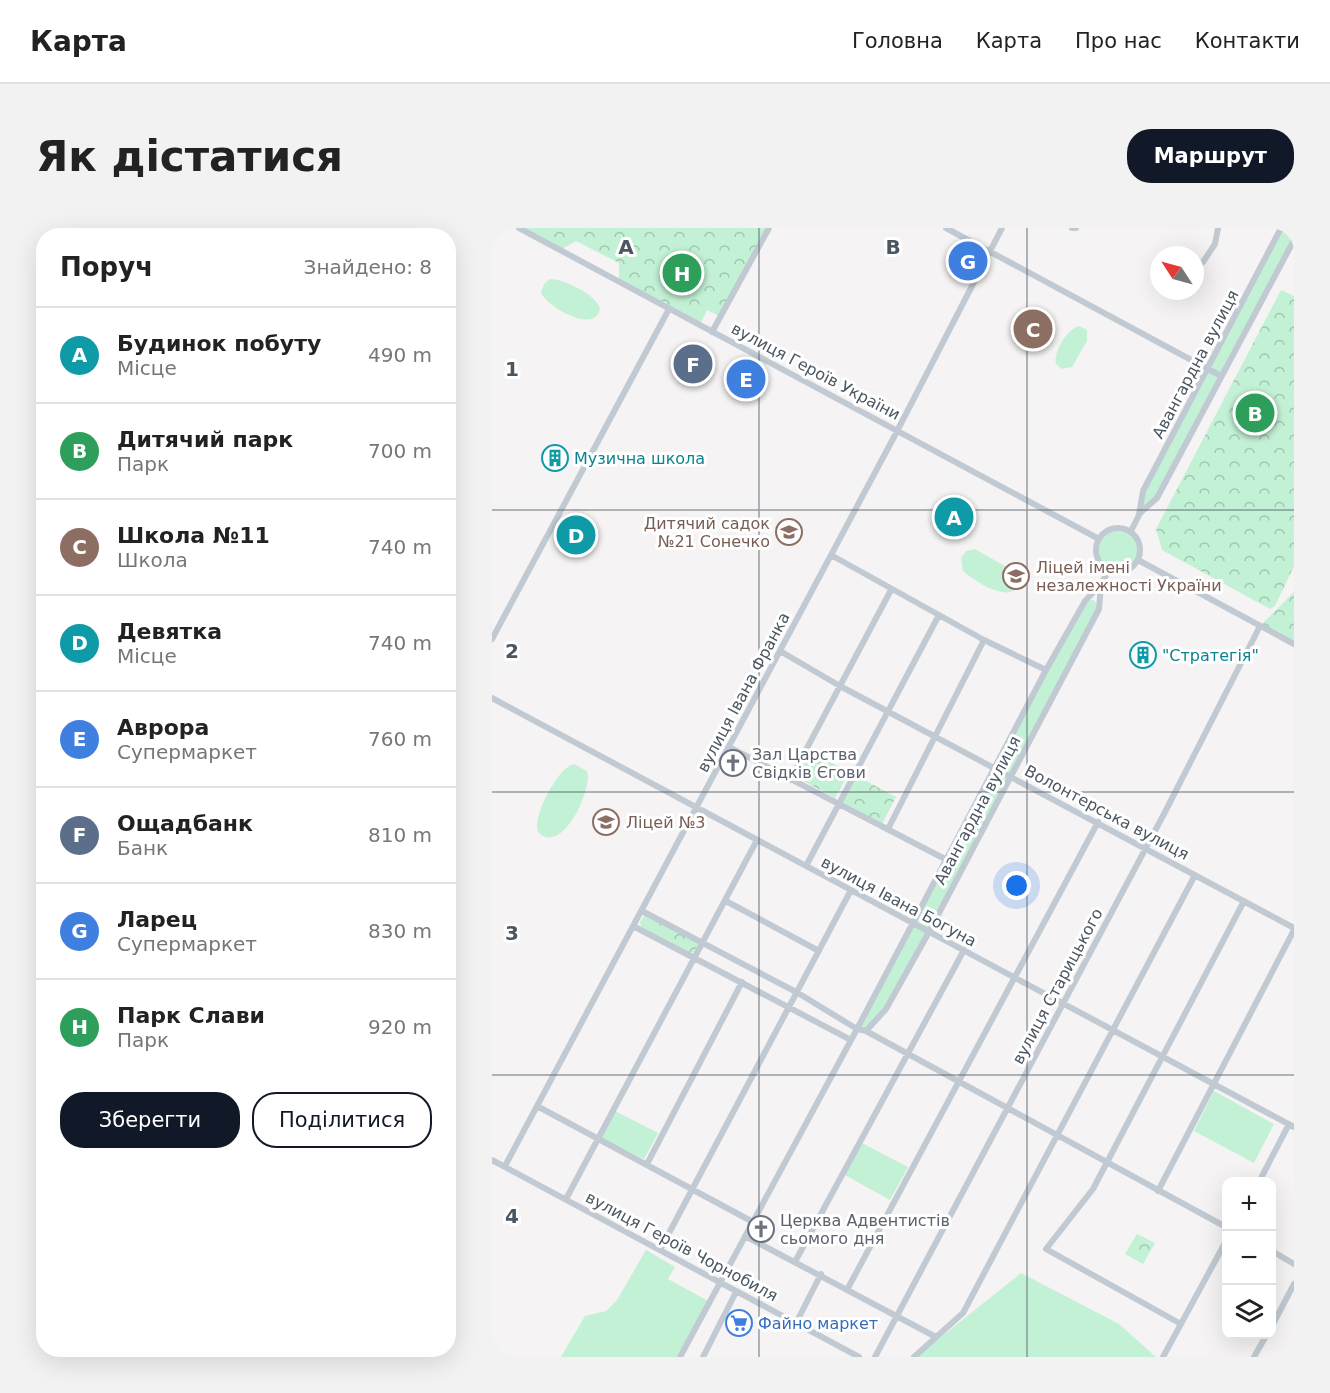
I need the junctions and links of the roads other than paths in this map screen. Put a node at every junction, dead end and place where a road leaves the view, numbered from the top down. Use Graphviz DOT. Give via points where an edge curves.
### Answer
graph roads {
  1 [pos="495,228"];
  2 [pos="519,228"];
  3 [pos="769,228"];
  4 [pos="946,228"];
  5 [pos="1002,228"];
  6 [pos="1072,228"];
  7 [pos="1077,228"];
  8 [pos="1218,228"];
  9 [pos="1281,228"];
  10 [pos="492,233"];
  11 [pos="1294,240"];
  12 [pos="990,251"];
  13 [pos="1204,260"];
  14 [pos="669,309"];
  15 [pos="712,332"];
  16 [pos="1208,369"];
  17 [pos="1221,376"];
  18 [pos="897,430"];
  19 [pos="1139,515"];
  20 [pos="1131,531"];
  21 [pos="1099,539"];
  22 [pos="831,555"];
  23 [pos="1138,560"];
  24 [pos="1109,570"];
  25 [pos="1101,585"];
  26 [pos="891,590"];
  27 [pos="939,615"];
  28 [pos="1260,626"];
  29 [pos="492,639"];
  30 [pos="984,640"];
  31 [pos="1294,644"];
  32 [pos="780,651"];
  33 [pos="1046,670"];
  34 [pos="840,686"];
  35 [pos="492,698"];
  36 [pos="887,711"];
  37 [pos="935,735"];
  38 [pos="729,747"];
  39 [pos="994,768"];
  40 [pos="1011,775"];
  41 [pos="790,780"];
  42 [pos="837,805"];
  43 [pos="696,807"];
  44 [pos="1098,822"];
  45 [pos="888,829"];
  46 [pos="757,840"];
  47 [pos="1146,848"];
  48 [pos="945,859"];
  49 [pos="806,866"];
  50 [pos="1195,875"];
  51 [pos="851,890"];
  52 [pos="726,901"];
  53 [pos="1244,901"];
  54 [pos="642,910"];
  55 [pos="912,923"];
  56 [pos="633,926"];
  57 [pos="1294,929"];
  58 [pos="929,932"];
  59 [pos="703,943"];
  60 [pos="819,951"];
  61 [pos="964,951"];
  62 [pos="695,958"];
  63 [pos="1014,978"];
  64 [pos="742,982"];
  65 [pos="798,993"];
  66 [pos="1063,1003"];
  67 [pos="790,1006"];
  68 [pos="857,1029"];
  69 [pos="1112,1030"];
  70 [pos="866,1032"];
  71 [pos="851,1040"];
  72 [pos="907,1055"];
  73 [pos="1163,1057"];
  74 [pos="958,1083"];
  75 [pos="1214,1084"];
  76 [pos="537,1106"];
  77 [pos="1007,1109"];
  78 [pos="1292,1126"];
  79 [pos="1056,1136"];
  80 [pos="597,1139"];
  81 [pos="492,1160"];
  82 [pos="1106,1163"];
  83 [pos="648,1164"];
  84 [pos="505,1166"];
  85 [pos="1262,1177"];
  86 [pos="693,1189"];
  87 [pos="1158,1191"];
  88 [pos="566,1199"];
  89 [pos="753,1222"];
  90 [pos="1222,1224"];
  91 [pos="745,1236"];
  92 [pos="660,1250"];
  93 [pos="1222,1250"];
  94 [pos="1276,1253"];
  95 [pos="796,1260"];
  96 [pos="1294,1264"];
  97 [pos="821,1274"];
  98 [pos="720,1283"];
  99 [pos="1294,1284"];
  100 [pos="848,1288"];
  101 [pos="736,1292"];
  102 [pos="897,1315"];
  103 [pos="1276,1318"];
  104 [pos="796,1323"];
  105 [pos="1181,1324"];
  106 [pos="936,1337"];
  107 [pos="1265,1339"];
  108 [pos="680,1357"];
  109 [pos="703,1357"];
  110 [pos="859,1357"];
  111 [pos="875,1357"];
  112 [pos="914,1357"];
  113 [pos="1163,1357"];
  114 [pos="1254,1357"];
  1 -- 10 [label="street"];
  2 -- 14 [label="street, вулиця Героїв України"];
  3 -- 15 [label="street"];
  4 -- 12 [label="street"];
  5 -- 12 [label="street, вулиця Івана Франка"];
  6 -- 7 [label="street"];
  8 -- 13 [label="street" via="1215,244"];
  9 -- 16 [label="street, Авангардна вулиця"];
  11 -- 17 [label="street, Авангардна вулиця"];
  12 -- 16 [label="street"];
  12 -- 18 [label="street, вулиця Івана Франка"];
  14 -- 15 [label="street, вулиця Героїв України"];
  14 -- 29 [label="street"];
  15 -- 18 [label="street, вулиця Героїв України"];
  16 -- 17 [label="street"];
  16 -- 19 [label="street, Авангардна вулиця" via="1143,491"];
  17 -- 19 [label="street, Авангардна вулиця" via="1157,498"];
  18 -- 21 [label="street, вулиця Героїв України"];
  18 -- 22 [label="street, вулиця Івана Франка"];
  19 -- 20 [label="street, Авангардна вулиця"];
  20 -- 21 [label="street" via="1116,527"];
  20 -- 23 [label="street" via="1140,544"];
  21 -- 24 [label="street" via="1096,554"];
  22 -- 26 [label="street"];
  22 -- 32 [label="street, вулиця Івана Франка"];
  23 -- 24 [label="street" via="1125,571"];
  23 -- 28 [label="street"];
  24 -- 25 [label="street, Авангардна вулиця"];
  25 -- 33 [label="street, Авангардна вулиця" via="1084,600"];
  25 -- 40 [label="street, Авангардна вулиця" via="1099,609"];
  26 -- 27 [label="street"];
  26 -- 34 [label="street"];
  27 -- 30 [label="street"];
  27 -- 36 [label="street"];
  28 -- 31 [label="street"];
  28 -- 47 [label="street, вулиця Старицького"];
  30 -- 33 [label="street"];
  30 -- 37 [label="street"];
  32 -- 34 [label="street, Волонтерська вулиця"];
  32 -- 38 [label="street, вулиця Івана Франка"];
  33 -- 39 [label="street, Авангардна вулиця"];
  34 -- 36 [label="street, Волонтерська вулиця"];
  34 -- 41 [label="street"];
  35 -- 43 [label="street, вулиця Івана Богуна"];
  36 -- 37 [label="street, Волонтерська вулиця"];
  36 -- 42 [label="street"];
  37 -- 39 [label="street, Волонтерська вулиця"];
  37 -- 45 [label="street"];
  38 -- 41 [label="street"];
  38 -- 43 [label="street, вулиця Івана Франка"];
  39 -- 40 [label="street, Волонтерська вулиця"];
  39 -- 48 [label="street, Авангардна вулиця"];
  40 -- 44 [label="street, Волонтерська вулиця"];
  40 -- 58 [label="street, Авангардна вулиця"];
  41 -- 42 [label="street"];
  42 -- 45 [label="street"];
  42 -- 49 [label="street"];
  43 -- 46 [label="street, вулиця Івана Богуна"];
  43 -- 54 [label="street, вулиця Івана Франка"];
  44 -- 47 [label="street, Волонтерська вулиця"];
  44 -- 63 [label="street"];
  45 -- 48 [label="street"];
  46 -- 49 [label="street, вулиця Івана Богуна"];
  46 -- 52 [label="street"];
  47 -- 50 [label="street, Волонтерська вулиця"];
  47 -- 66 [label="street, вулиця Старицького"];
  48 -- 55 [label="street, Авангардна вулиця"];
  49 -- 51 [label="street, вулиця Івана Богуна"];
  50 -- 53 [label="street, Волонтерська вулиця"];
  50 -- 69 [label="street"];
  51 -- 55 [label="street, вулиця Івана Богуна"];
  51 -- 60 [label="street"];
  52 -- 59 [label="street"];
  52 -- 60 [label="street"];
  53 -- 57 [label="street, Волонтерська вулиця"];
  53 -- 73 [label="street"];
  54 -- 56 [label="street, вулиця Івана Франка"];
  54 -- 59 [label="street"];
  55 -- 58 [label="street, вулиця Івана Богуна"];
  55 -- 68 [label="street, Авангардна вулиця"];
  56 -- 62 [label="street"];
  56 -- 76 [label="street, вулиця Івана Франка"];
  57 -- 75 [label="street"];
  58 -- 61 [label="street, вулиця Івана Богуна"];
  58 -- 70 [label="street, Авангардна вулиця" via="886,1009"];
  59 -- 62 [label="street"];
  59 -- 65 [label="street"];
  60 -- 65 [label="street"];
  61 -- 63 [label="street, вулиця Івана Богуна"];
  61 -- 72 [label="street"];
  62 -- 64 [label="street"];
  62 -- 80 [label="street"];
  63 -- 66 [label="street, вулиця Івана Богуна"];
  63 -- 74 [label="street"];
  64 -- 67 [label="street"];
  64 -- 83 [label="street"];
  65 -- 67 [label="street"];
  65 -- 68 [label="street"];
  66 -- 69 [label="street, вулиця Івана Богуна"];
  66 -- 77 [label="street, вулиця Старицького"];
  67 -- 71 [label="street"];
  67 -- 86 [label="street"];
  68 -- 70 [label="street"];
  68 -- 71 [label="street, Авангардна вулиця"];
  69 -- 73 [label="street, вулиця Івана Богуна"];
  69 -- 79 [label="street"];
  70 -- 72 [label="street"];
  71 -- 89 [label="street, Авангардна вулиця"];
  72 -- 74 [label="street"];
  72 -- 95 [label="street"];
  73 -- 75 [label="street, вулиця Івана Богуна"];
  73 -- 82 [label="street"];
  74 -- 77 [label="street"];
  74 -- 100 [label="street"];
  75 -- 78 [label="street, вулиця Івана Богуна"];
  75 -- 87 [label="street"];
  76 -- 80 [label="street"];
  76 -- 84 [label="street, вулиця Івана Франка"];
  77 -- 79 [label="street"];
  77 -- 102 [label="street, вулиця Старицького"];
  78 -- 85 [label="street"];
  79 -- 82 [label="street"];
  79 -- 106 [label="street" via="963,1313"];
  80 -- 83 [label="street"];
  80 -- 88 [label="street"];
  81 -- 84 [label="street, вулиця Героїв Чорнобиля"];
  82 -- 87 [label="street"];
  82 -- 105 [label="street" via="1079,1211 1046,1250"];
  83 -- 86 [label="street"];
  84 -- 88 [label="street, вулиця Героїв Чорнобиля"];
  86 -- 89 [label="street"];
  86 -- 92 [label="street"];
  87 -- 90 [label="street"];
  88 -- 92 [label="street, вулиця Героїв Чорнобиля"];
  89 -- 91 [label="street, Авангардна вулиця"];
  91 -- 95 [label="street"];
  91 -- 98 [label="street, Авангардна вулиця"];
  92 -- 98 [label="street, вулиця Героїв Чорнобиля"];
  93 -- 105 [label="street"];
  94 -- 96 [label="street"];
  95 -- 97 [label="street"];
  97 -- 100 [label="street"];
  97 -- 104 [label="street"];
  98 -- 101 [label="street, вулиця Героїв Чорнобиля"];
  98 -- 108 [label="street, Авангардна вулиця"];
  99 -- 103 [label="street"];
  100 -- 102 [label="street"];
  101 -- 104 [label="street, вулиця Героїв Чорнобиля"];
  101 -- 109 [label="street"];
  102 -- 106 [label="street"];
  102 -- 111 [label="street, вулиця Старицького"];
  104 -- 110 [label="street, вулиця Героїв Чорнобиля"];
  105 -- 113 [label="street"];
  106 -- 112 [label="street"];
  107 -- 114 [label="street"];
}
